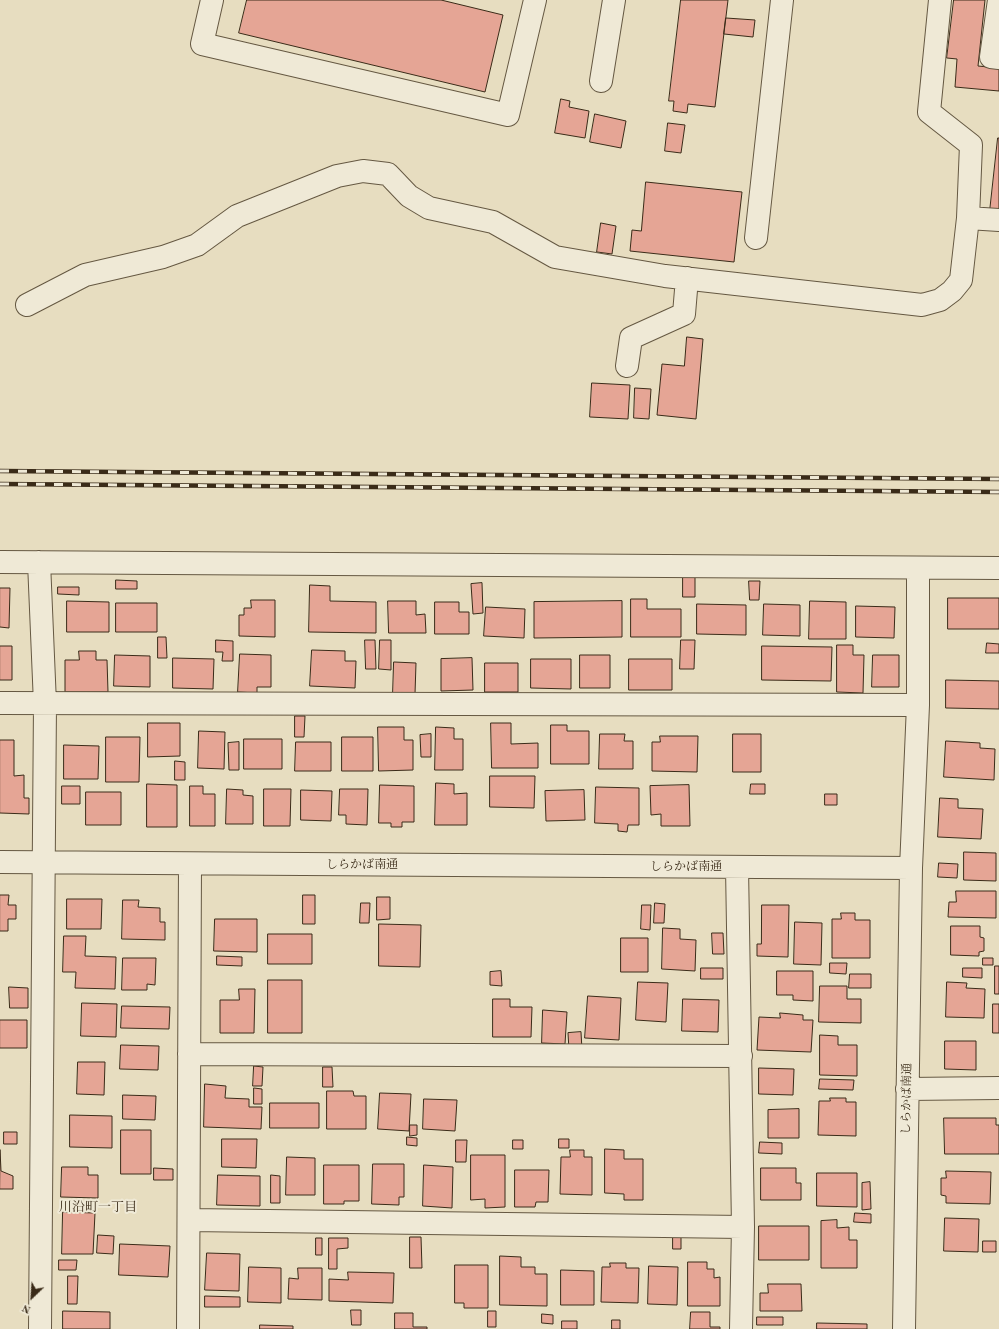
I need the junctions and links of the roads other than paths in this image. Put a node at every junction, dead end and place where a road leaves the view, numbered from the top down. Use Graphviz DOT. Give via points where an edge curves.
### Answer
graph roads {
  1 [pos="212,0"];
  2 [pos="535,0"];
  3 [pos="614,0"];
  4 [pos="782,0"];
  5 [pos="940,0"];
  6 [pos="999,0"];
  7 [pos="999,58"];
  8 [pos="601,81"];
  9 [pos="968,218"];
  10 [pos="999,220"];
  11 [pos="756,238"];
  12 [pos="687,278"];
  13 [pos="27,305"];
  14 [pos="627,366"];
  15 [pos="0,562"];
  16 [pos="39,562"];
  17 [pos="918,568"];
  18 [pos="999,568"];
  19 [pos="0,703"];
  20 [pos="45,704"];
  21 [pos="918,706"];
  22 [pos="0,862"];
  23 [pos="43,862"];
  24 [pos="190,864"];
  25 [pos="737,867"];
  26 [pos="911,868"];
  27 [pos="189,1054"];
  28 [pos="741,1056"];
  29 [pos="999,1088"];
  30 [pos="907,1089"];
  31 [pos="189,1220"];
  32 [pos="743,1227"];
  33 [pos="40,1329"];
  34 [pos="188,1329"];
  35 [pos="742,1329"];
  36 [pos="904,1329"];
  1 -- 2 [label="street" via="202,44 508,115"];
  3 -- 8 [label="street"];
  4 -- 11 [label="street"];
  5 -- 9 [label="street" via="929,112 971,145"];
  6 -- 7 [label="street" via="991,57"];
  9 -- 10 [label="street"];
  9 -- 12 [label="street" via="961,280 940,300 922,305"];
  12 -- 13 [label="street" via="555,257 493,222 429,208 409,196 388,174 363,171 337,176 237,216 197,245 163,257 85,275"];
  12 -- 14 [label="street" via="684,314 631,338"];
  15 -- 16 [label="street"];
  16 -- 17 [label="street"];
  16 -- 20 [label="street"];
  17 -- 18 [label="street"];
  17 -- 21 [label="street"];
  19 -- 20 [label="street"];
  20 -- 21 [label="street"];
  20 -- 23 [label="street"];
  21 -- 26 [label="street"];
  22 -- 23 [label="street, しらかば南通"];
  23 -- 24 [label="street, しらかば南通"];
  23 -- 33 [label="street"];
  24 -- 25 [label="street, しらかば南通"];
  24 -- 27 [label="street"];
  25 -- 26 [label="street, しらかば南通"];
  25 -- 28 [label="street"];
  26 -- 30 [label="street, しらかば南通"];
  27 -- 28 [label="street"];
  27 -- 31 [label="street"];
  28 -- 32 [label="street"];
  29 -- 30 [label="street"];
  30 -- 36 [label="street, しらかば南通"];
  31 -- 32 [label="street"];
  31 -- 34 [label="street"];
  32 -- 35 [label="street"];
}
